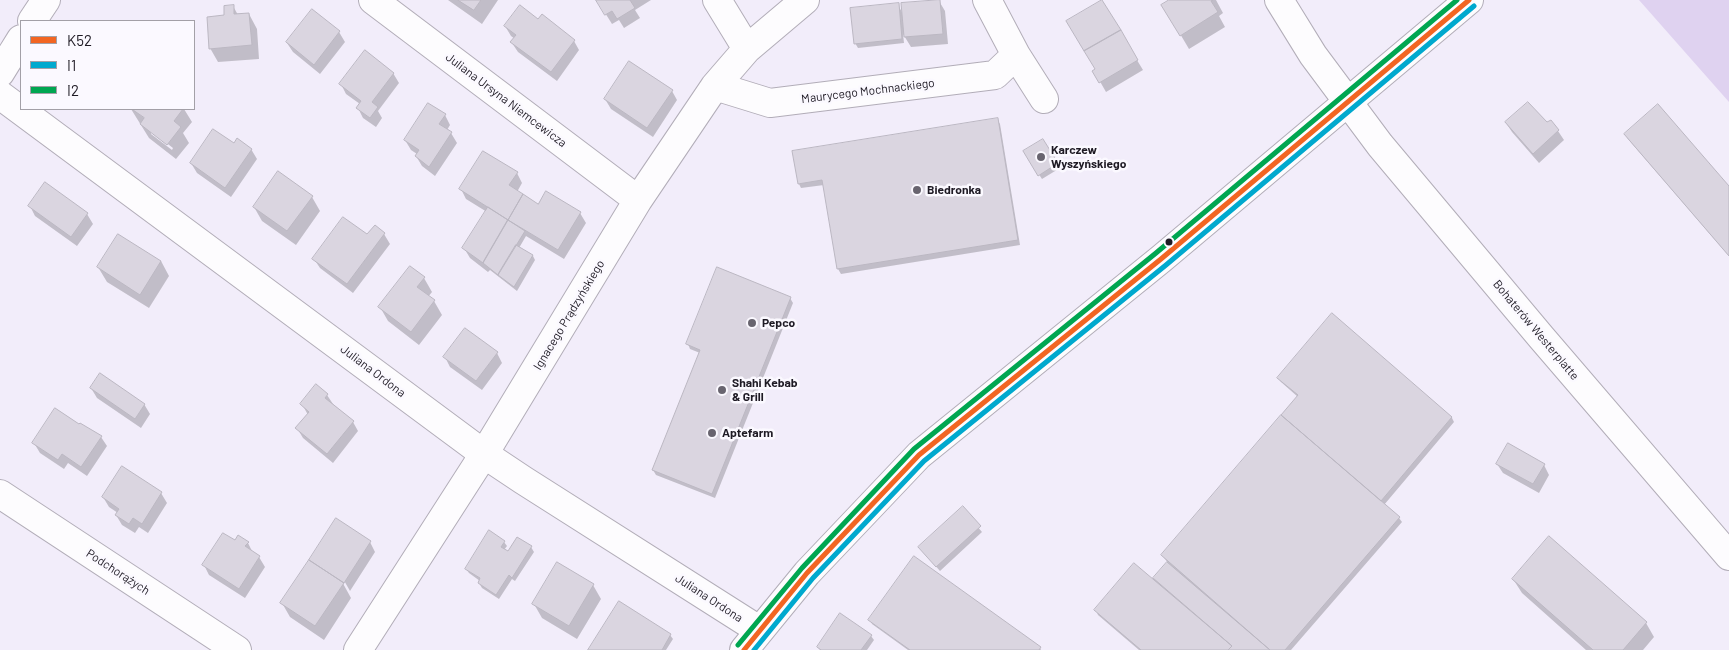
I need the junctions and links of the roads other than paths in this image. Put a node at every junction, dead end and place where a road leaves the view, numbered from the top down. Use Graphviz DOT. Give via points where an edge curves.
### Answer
graph roads {
  1 [pos="46,0"];
  2 [pos="373,0"];
  3 [pos="717,0"];
  4 [pos="805,0"];
  5 [pos="987,0"];
  6 [pos="1279,0"];
  7 [pos="1469,0"];
  8 [pos="33,20"];
  9 [pos="20,41"];
  10 [pos="747,49"];
  11 [pos="1016,55"];
  12 [pos="0,73"];
  13 [pos="715,86"];
  14 [pos="0,95"];
  15 [pos="1044,99"];
  16 [pos="1347,102"];
  17 [pos="20,110"];
  18 [pos="20,110"];
  19 [pos="638,200"];
  20 [pos="484,454"];
  21 [pos="0,494"];
  22 [pos="1729,556"];
  23 [pos="751,640"];
  24 [pos="236,650"];
  25 [pos="358,650"];
  1 -- 8 [label="street"];
  2 -- 19 [label="street, Juliana Ursyna Niemcewicza"];
  3 -- 10 [label="street"];
  4 -- 10 [label="street, Ignacego Prądzyńskiego"];
  5 -- 11 [label="street"];
  6 -- 16 [label="street, Bohaterów Westerplatte" via="1312,55"];
  7 -- 16 [label="street"];
  9 -- 12 [label="street"];
  10 -- 13 [label="street, Ignacego Prądzyńskiego"];
  11 -- 13 [label="street, Maurycego Mochnackiego" via="995,75 770,103"];
  11 -- 15 [label="street"];
  13 -- 19 [label="street, Ignacego Prądzyńskiego"];
  14 -- 18 [label="street, Juliana Ordona"];
  16 -- 22 [label="street, Bohaterów Westerplatte" via="1491,278"];
  16 -- 23 [label="street" via="918,455 807,573"];
  17 -- 20 [label="street, Juliana Ordona"];
  19 -- 20 [label="street, Ignacego Prądzyńskiego"];
  20 -- 23 [label="street, Juliana Ordona"];
  20 -- 25 [label="street, Ignacego Prądzyńskiego"];
  21 -- 24 [label="street, Podchorążych"];
}
